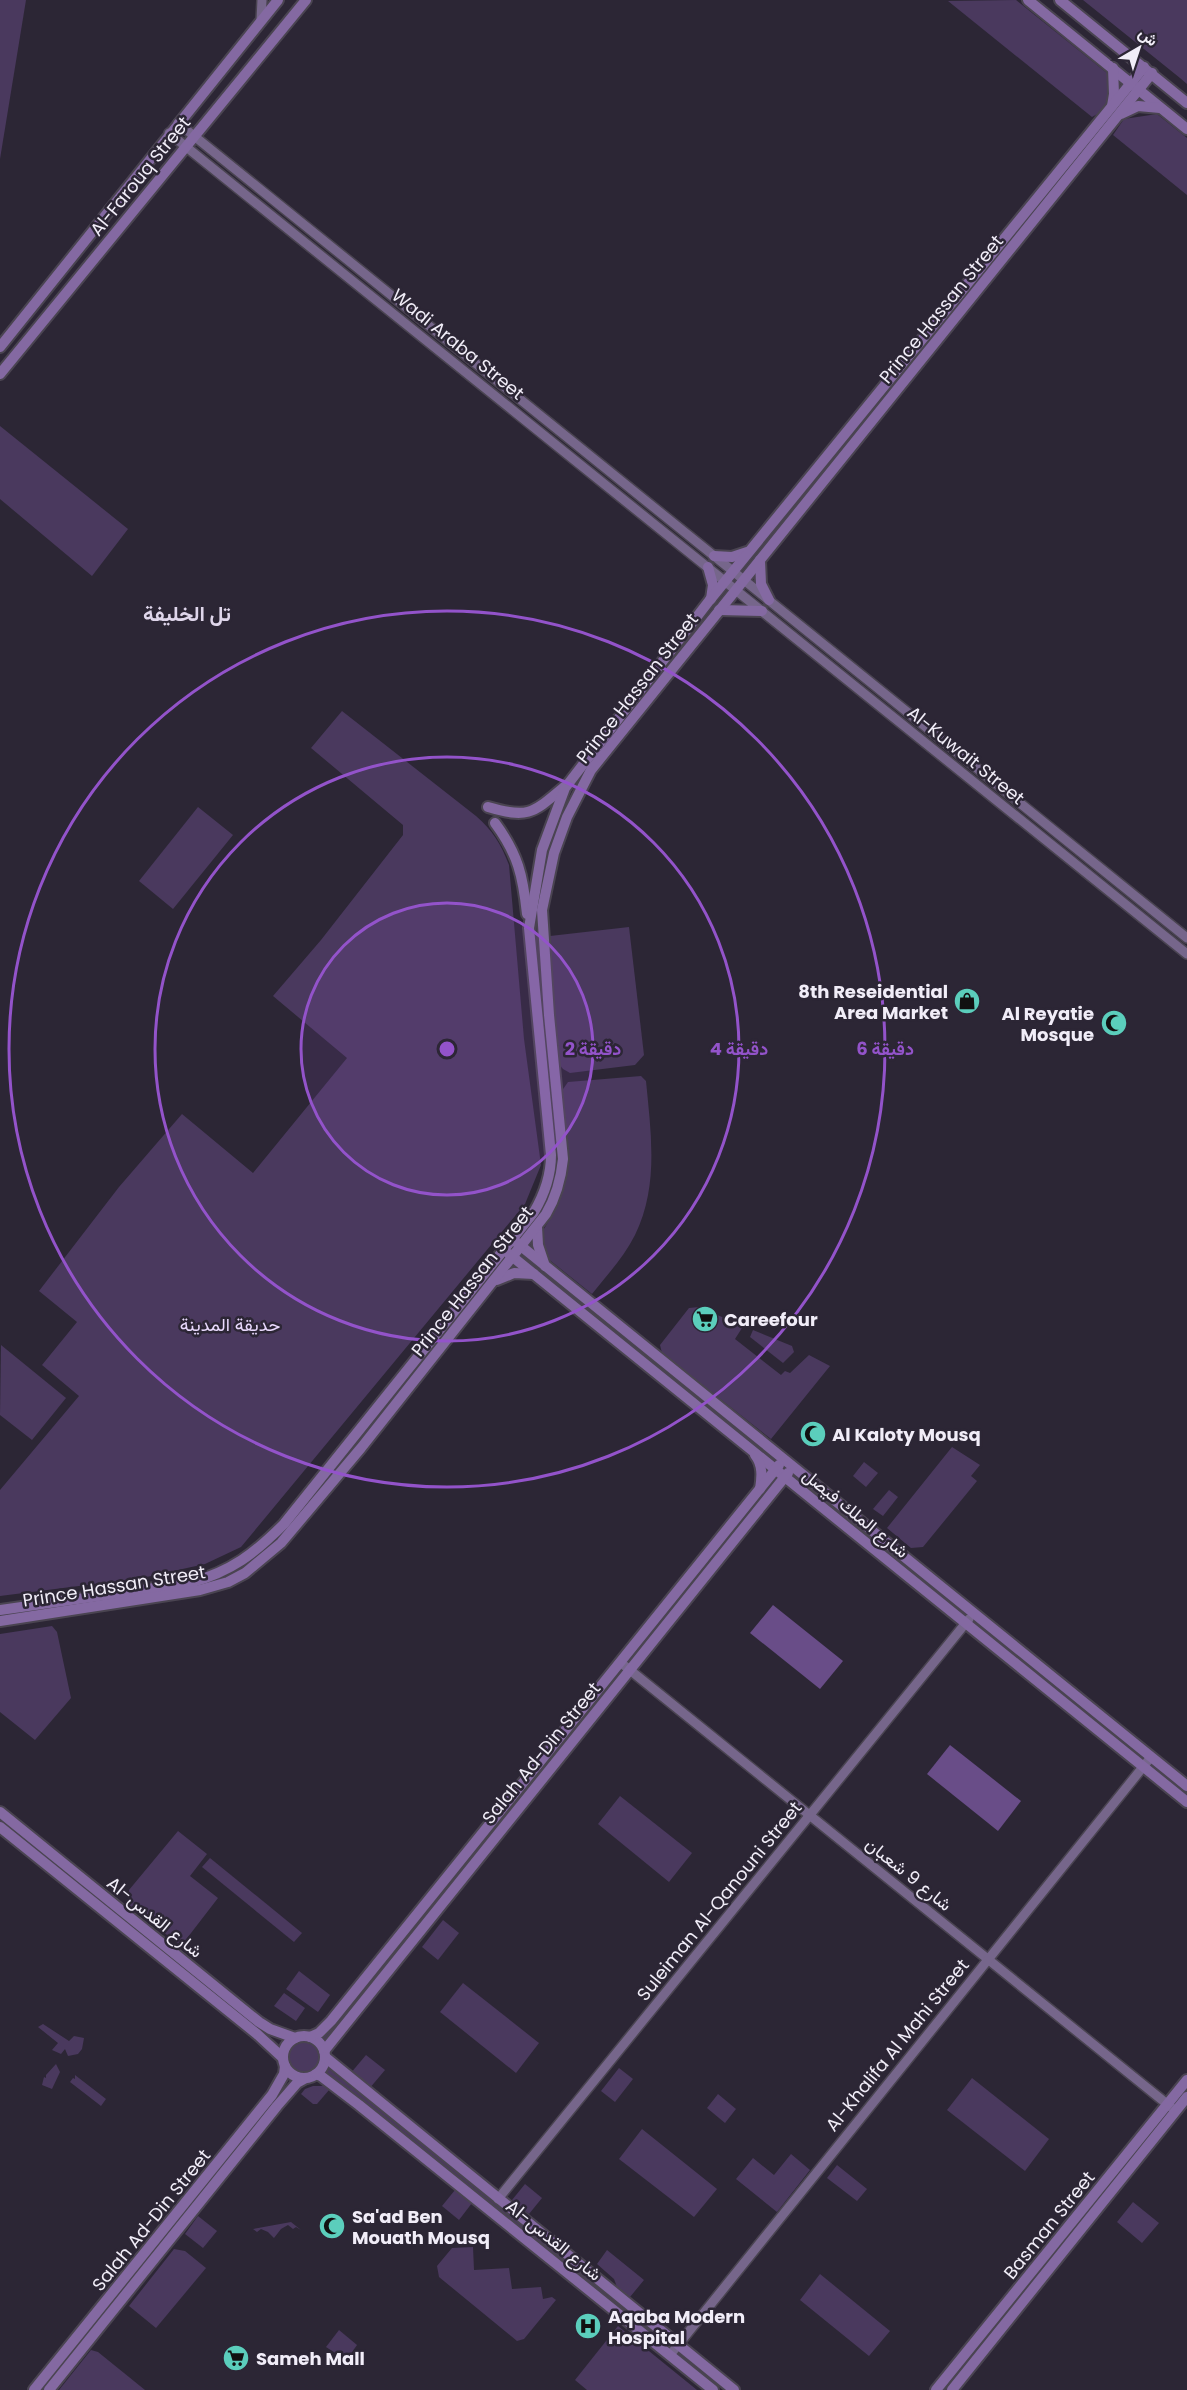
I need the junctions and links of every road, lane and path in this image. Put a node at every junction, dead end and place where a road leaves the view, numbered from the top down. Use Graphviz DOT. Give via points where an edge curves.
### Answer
graph roads {
  1 [pos="262,0"];
  2 [pos="278,0"];
  3 [pos="306,0"];
  4 [pos="1028,0"];
  5 [pos="1060,0"];
  6 [pos="261,20"];
  7 [pos="1113,68"];
  8 [pos="1148,70"];
  9 [pos="1135,86"];
  10 [pos="1187,103"];
  11 [pos="1161,108"];
  12 [pos="1115,111"];
  13 [pos="178,123"];
  14 [pos="1187,129"];
  15 [pos="169,133"];
  16 [pos="194,136"];
  17 [pos="186,146"];
  18 [pos="33,306"];
  19 [pos="47,317"];
  20 [pos="0,347"];
  21 [pos="0,374"];
  22 [pos="504,386"];
  23 [pos="496,396"];
  24 [pos="750,550"];
  25 [pos="714,556"];
  26 [pos="759,560"];
  27 [pos="708,567"];
  28 [pos="733,571"];
  29 [pos="744,580"];
  30 [pos="725,581"];
  31 [pos="736,590"];
  32 [pos="769,600"];
  33 [pos="709,601"];
  34 [pos="719,610"];
  35 [pos="762,611"];
  36 [pos="986,775"];
  37 [pos="569,783"];
  38 [pos="979,786"];
  39 [pos="488,807"];
  40 [pos="495,823"];
  41 [pos="529,928"];
  42 [pos="1187,938"];
  43 [pos="1187,954"];
  44 [pos="537,1227"];
  45 [pos="517,1243"];
  46 [pos="509,1254"];
  47 [pos="546,1266"];
  48 [pos="534,1275"];
  49 [pos="494,1281"];
  50 [pos="752,1450"];
  51 [pos="788,1464"];
  52 [pos="776,1470"];
  53 [pos="785,1477"];
  54 [pos="760,1489"];
  55 [pos="0,1610"];
  56 [pos="973,1614"];
  57 [pos="0,1621"];
  58 [pos="966,1623"];
  59 [pos="620,1662"];
  60 [pos="630,1671"];
  61 [pos="1150,1757"];
  62 [pos="1143,1767"];
  63 [pos="1187,1786"];
  64 [pos="1187,1802"];
  65 [pos="810,1815"];
  66 [pos="2,1821"];
  67 [pos="169,1957"];
  68 [pos="988,1959"];
  69 [pos="295,2037"];
  70 [pos="310,2037"];
  71 [pos="324,2054"];
  72 [pos="284,2062"];
  73 [pos="311,2076"];
  74 [pos="1187,2080"];
  75 [pos="1187,2097"];
  76 [pos="1172,2108"];
  77 [pos="224,2163"];
  78 [pos="498,2199"];
  79 [pos="678,2345"];
  80 [pos="670,2355"];
  81 [pos="34,2390"];
  82 [pos="49,2390"];
  83 [pos="713,2390"];
  84 [pos="734,2390"];
  85 [pos="936,2390"];
  86 [pos="952,2390"];
  1 -- 6 [label="main road"];
  2 -- 6 [label="main road, Al-Farouq Street"];
  3 -- 16 [label="main road, Al-Farouq Street"];
  4 -- 7 [label="main road"];
  5 -- 8 [label="main road"];
  6 -- 13 [label="main road, Al-Farouq Street"];
  7 -- 9 [label="main road"];
  7 -- 12 [label="main road"];
  8 -- 9 [label="main road, Prince Hassan Street"];
  8 -- 10 [label="main road"];
  9 -- 11 [label="main road"];
  9 -- 12 [label="main road, Prince Hassan Street"];
  11 -- 12 [label="main road" via="1138,106"];
  11 -- 14 [label="main road"];
  12 -- 24 [label="main road, Prince Hassan Street"];
  12 -- 26 [label="main road, Prince Hassan Street"];
  13 -- 15 [label="main road, Al-Farouq Street"];
  13 -- 16 [label="main road, Wadi Araba Street"];
  15 -- 17 [label="main road, Wadi Araba Street"];
  15 -- 18 [label="main road, Al-Farouq Street"];
  16 -- 17 [label="main road, Al-Farouq Street"];
  16 -- 22 [label="main road, Wadi Araba Street"];
  17 -- 19 [label="main road, Al-Farouq Street"];
  17 -- 23 [label="main road, Wadi Araba Street"];
  18 -- 19 [label="main road"];
  18 -- 20 [label="main road, Al-Farouq Street"];
  19 -- 21 [label="main road, Al-Farouq Street"];
  22 -- 23 [label="main road"];
  22 -- 25 [label="main road, Wadi Araba Street"];
  23 -- 27 [label="main road, Wadi Araba Street"];
  24 -- 25 [label="main road" via="739,556"];
  24 -- 28 [label="main road, Prince Hassan Street"];
  25 -- 28 [label="main road, Wadi Araba Street"];
  26 -- 29 [label="main road, Prince Hassan Street"];
  26 -- 32 [label="main road"];
  27 -- 30 [label="main road, Wadi Araba Street"];
  27 -- 33 [label="main road" via="713,585"];
  28 -- 29 [label="main road, Al-Kuwait Street"];
  28 -- 30 [label="main road, Prince Hassan Street"];
  29 -- 31 [label="main road, Prince Hassan Street"];
  29 -- 32 [label="main road, Al-Kuwait Street"];
  30 -- 31 [label="main road, Al-Kuwait Street"];
  30 -- 33 [label="main road, Prince Hassan Street"];
  31 -- 34 [label="main road, Prince Hassan Street"];
  31 -- 35 [label="main road, Al-Kuwait Street"];
  32 -- 36 [label="main road, Al-Kuwait Street"];
  33 -- 37 [label="main road, Prince Hassan Street"];
  34 -- 35 [label="main road"];
  34 -- 44 [label="main road, Prince Hassan Street" via="591,770 567,817 550,864 542,910 543,944 563,1159 554,1202"];
  35 -- 38 [label="main road, Al-Kuwait Street"];
  36 -- 38 [label="main road"];
  36 -- 42 [label="main road, Al-Kuwait Street"];
  37 -- 39 [label="main road" via="530,812 509,813"];
  37 -- 41 [label="main road, Prince Hassan Street" via="542,850"];
  38 -- 43 [label="main road, Al-Kuwait Street"];
  40 -- 41 [label="main road" via="509,842 521,871"];
  41 -- 45 [label="main road, Prince Hassan Street" via="551,1164 542,1198"];
  44 -- 45 [label="main road, Prince Hassan Street"];
  44 -- 47 [label="main road" via="538,1245"];
  45 -- 46 [label="main road, Prince Hassan Street"];
  45 -- 47 [label="main road, شارع الملك فيصل"];
  46 -- 48 [label="main road, شارع الملك فيصل"];
  46 -- 49 [label="main road, Prince Hassan Street"];
  46 -- 55 [label="main road, Prince Hassan Street" via="284,1524 253,1554 214,1576 190,1583"];
  47 -- 51 [label="main road, شارع الملك فيصل"];
  48 -- 49 [label="main road" via="514,1273"];
  48 -- 50 [label="main road, شارع الملك فيصل"];
  49 -- 57 [label="main road, Prince Hassan Street" via="281,1543 245,1573 200,1590"];
  50 -- 52 [label="main road, شارع الملك فيصل"];
  50 -- 54 [label="main road" via="760,1464"];
  51 -- 52 [label="main road, Salah Ad-Din Street"];
  51 -- 53 [label="main road, Salah Ad-Din Street"];
  51 -- 56 [label="main road, شارع الملك فيصل"];
  52 -- 53 [label="main road, شارع الملك فيصل"];
  52 -- 54 [label="main road, Salah Ad-Din Street"];
  53 -- 58 [label="main road, شارع الملك فيصل"];
  53 -- 60 [label="main road, Salah Ad-Din Street"];
  54 -- 59 [label="main road, Salah Ad-Din Street"];
  56 -- 58 [label="main road, Suleiman Al-Qanouni Street"];
  56 -- 61 [label="main road, شارع الملك فيصل"];
  58 -- 62 [label="main road, شارع الملك فيصل"];
  58 -- 65 [label="main road, Suleiman Al-Qanouni Street"];
  59 -- 60 [label="main road, شارع 9 شعبان"];
  59 -- 70 [label="main road, Salah Ad-Din Street" via="331,2021"];
  60 -- 65 [label="main road, شارع 9 شعبان"];
  60 -- 71 [label="main road, Salah Ad-Din Street"];
  61 -- 62 [label="main road, Al-Khalifa Al Mahi Street"];
  61 -- 63 [label="main road, شارع الملك فيصل"];
  62 -- 64 [label="main road, شارع الملك فيصل"];
  62 -- 68 [label="main road, Al-Khalifa Al Mahi Street"];
  65 -- 68 [label="main road, شارع 9 شعبان"];
  65 -- 78 [label="main road, Suleiman Al-Qanouni Street"];
  66 -- 67 [label="main road, Al-شارع القدس"];
  67 -- 69 [label="main road, Al-شارع القدس" via="264,2026"];
  67 -- 72 [label="main road, Al-شارع القدس"];
  68 -- 76 [label="main road, شارع 9 شعبان"];
  68 -- 79 [label="main road, Al-Khalifa Al Mahi Street"];
  69 -- 70 [label="main road"];
  69 -- 72 [label="main road" via="286,2046"];
  70 -- 71 [label="main road"];
  71 -- 73 [label="main road" via="321,2070"];
  71 -- 78 [label="main road, Al-شارع القدس"];
  72 -- 73 [label="main road" via="293,2075"];
  72 -- 77 [label="main road, Salah Ad-Din Street" via="284,2074 272,2095"];
  73 -- 77 [label="main road, Salah Ad-Din Street" via="297,2083"];
  73 -- 80 [label="main road, Al-شارع القدس" via="321,2076 359,2105"];
  74 -- 76 [label="main road, Basman Street"];
  75 -- 76 [label="main road, Basman Street"];
  76 -- 85 [label="main road, Basman Street"];
  76 -- 86 [label="main road, Basman Street"];
  77 -- 81 [label="main road, Salah Ad-Din Street"];
  77 -- 82 [label="main road, Salah Ad-Din Street"];
  78 -- 79 [label="main road, Al-شارع القدس"];
  79 -- 80 [label="main road, Al-Khalifa Al Mahi Street"];
  79 -- 84 [label="main road, Al-شارع القدس"];
  80 -- 83 [label="main road, Al-شارع القدس"];
}
